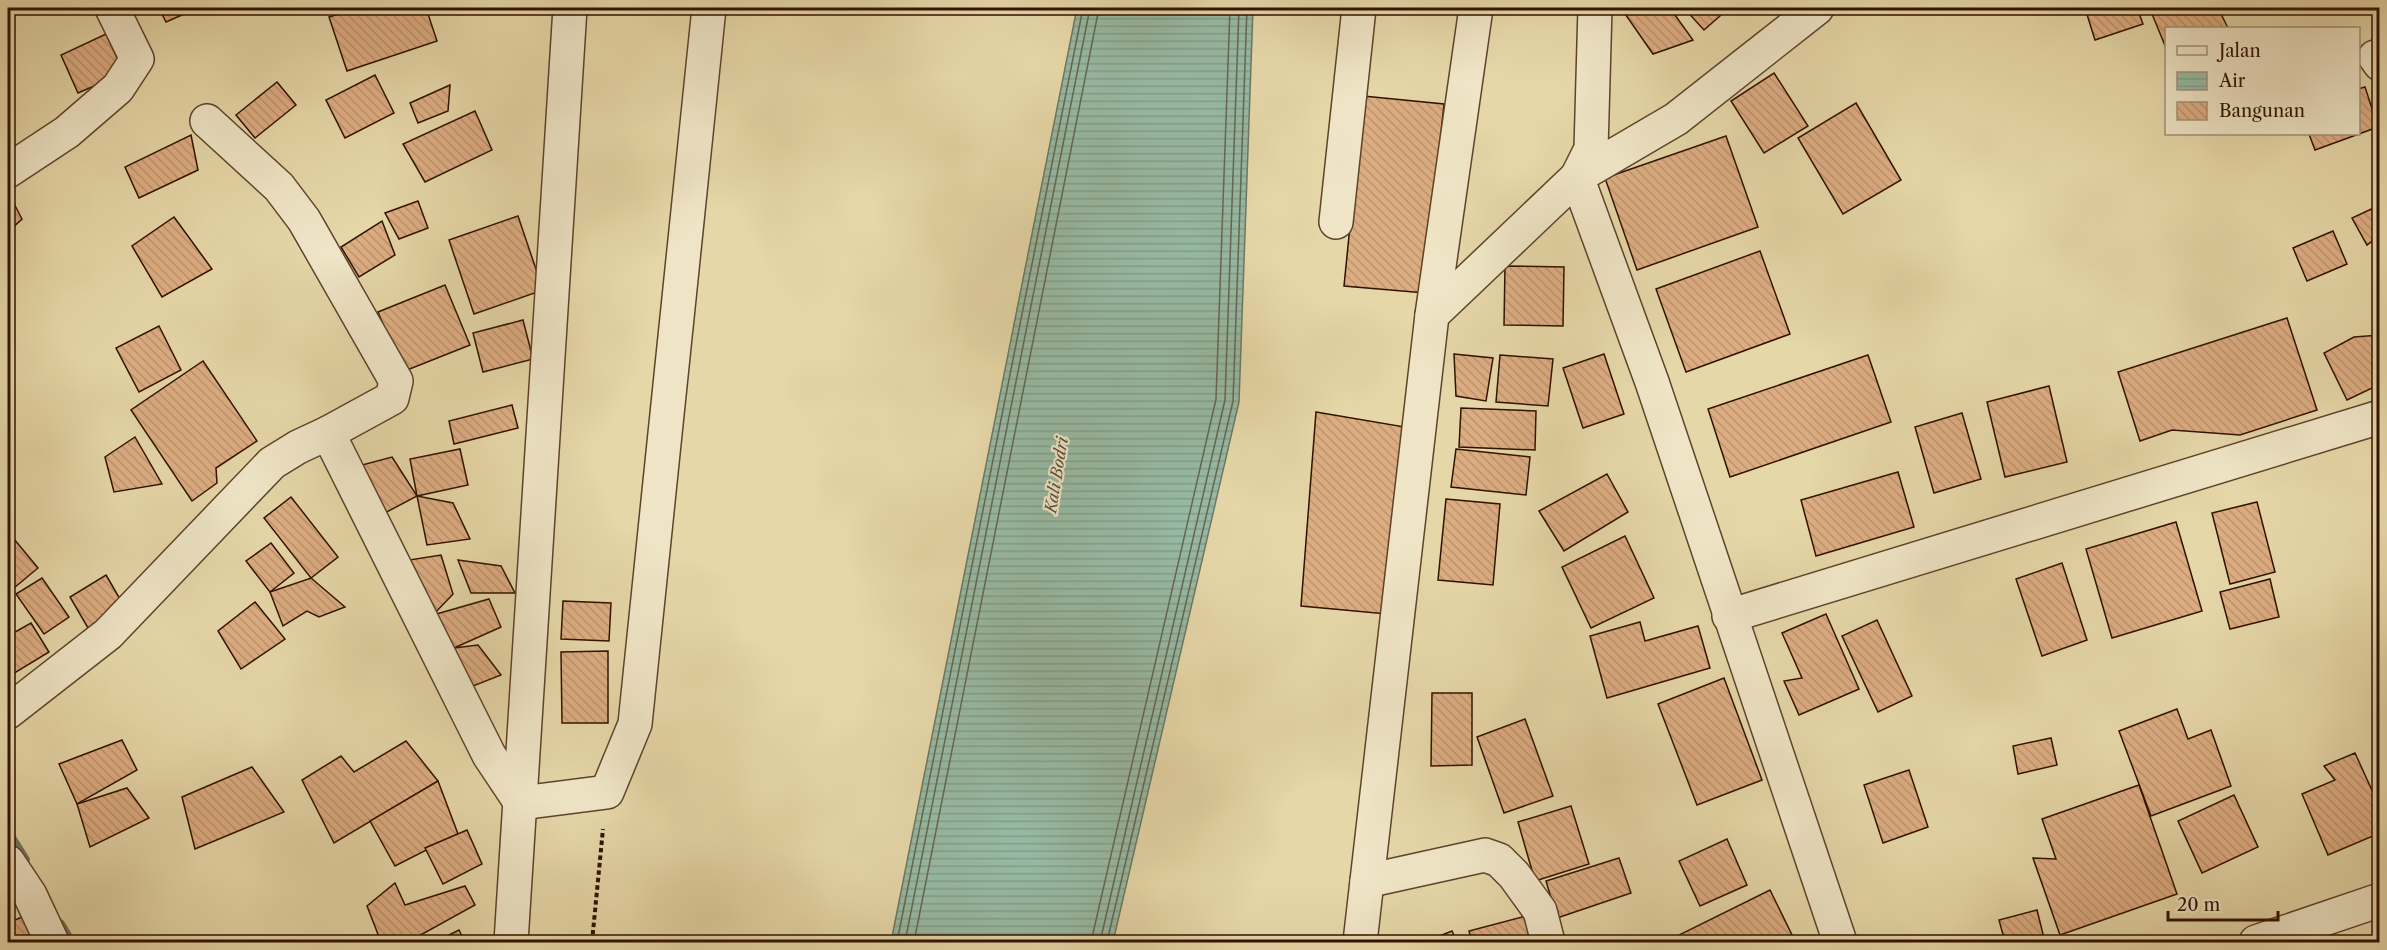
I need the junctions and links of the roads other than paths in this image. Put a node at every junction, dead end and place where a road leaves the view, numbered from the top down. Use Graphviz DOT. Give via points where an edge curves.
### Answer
graph roads {
  1 [pos="112,8"];
  2 [pos="570,8"];
  3 [pos="709,8"];
  4 [pos="1359,8"];
  5 [pos="1476,8"];
  6 [pos="1595,8"];
  7 [pos="1817,8"];
  8 [pos="207,121"];
  9 [pos="8,171"];
  10 [pos="1577,177"];
  11 [pos="1336,222"];
  12 [pos="1432,315"];
  13 [pos="2379,417"];
  14 [pos="328,433"];
  15 [pos="1729,616"];
  16 [pos="8,712"];
  17 [pos="521,803"];
  18 [pos="8,862"];
  19 [pos="1367,880"];
  20 [pos="2379,900"];
  21 [pos="52,942"];
  22 [pos="511,942"];
  23 [pos="1360,942"];
  24 [pos="1548,942"];
  25 [pos="1840,942"];
  26 [pos="2256,942"];
  1 -- 9 [label="street" via="137,59 118,88 67,132"];
  2 -- 17 [label="street"];
  3 -- 17 [label="street" via="635,724 607,792"];
  4 -- 11 [label="street"];
  5 -- 12 [label="street"];
  6 -- 10 [label="street" via="1591,149"];
  7 -- 10 [label="street" via="1676,119"];
  8 -- 14 [label="street" via="279,187 304,220 396,381 392,398"];
  10 -- 12 [label="street"];
  10 -- 15 [label="street" via="1652,382"];
  12 -- 19 [label="street"];
  13 -- 15 [label="street"];
  14 -- 16 [label="street" via="272,463 108,634"];
  14 -- 17 [label="street" via="489,755"];
  15 -- 25 [label="street"];
  17 -- 22 [label="street"];
  18 -- 21 [label="street" via="30,895"];
  19 -- 23 [label="street"];
  19 -- 24 [label="street" via="1485,855 1498,860 1515,875 1540,911"];
  20 -- 26 [label="street"];
}
